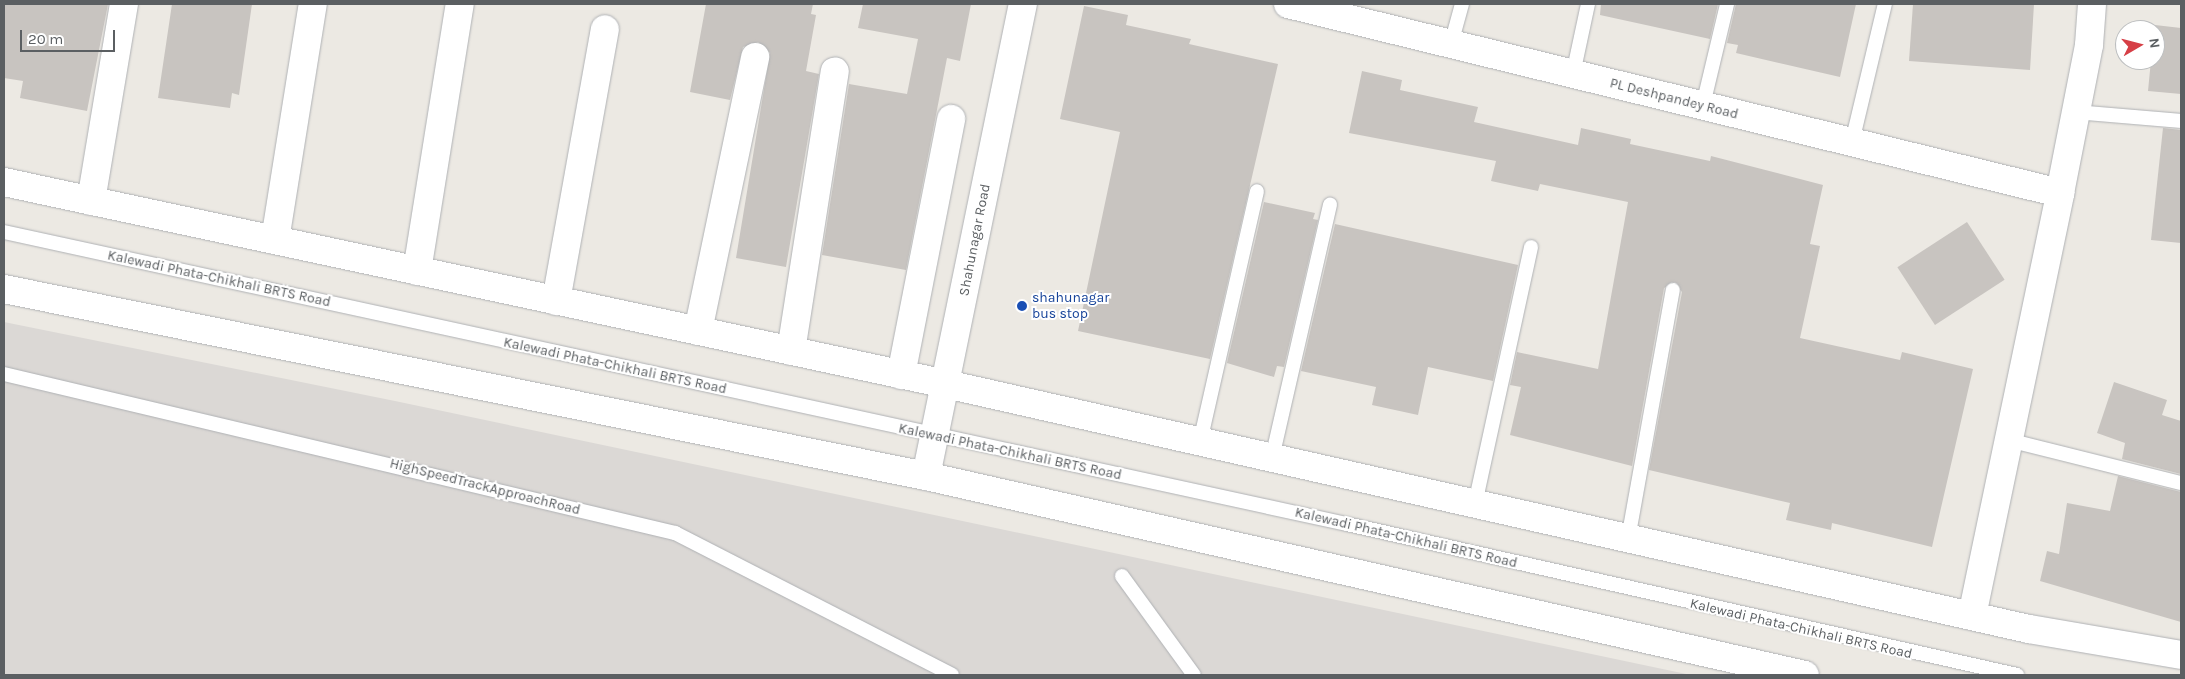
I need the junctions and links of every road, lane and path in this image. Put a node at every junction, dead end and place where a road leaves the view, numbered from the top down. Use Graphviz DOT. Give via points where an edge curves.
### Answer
graph roads {
  1 [pos="124,4"];
  2 [pos="313,4"];
  3 [pos="460,4"];
  4 [pos="1023,4"];
  5 [pos="1288,4"];
  6 [pos="1462,4"];
  7 [pos="1588,4"];
  8 [pos="1728,4"];
  9 [pos="1885,4"];
  10 [pos="2092,4"];
  11 [pos="605,29"];
  12 [pos="1451,44"];
  13 [pos="755,57"];
  14 [pos="836,71"];
  15 [pos="1573,74"];
  16 [pos="1703,106"];
  17 [pos="2076,112"];
  18 [pos="951,119"];
  19 [pos="2181,121"];
  20 [pos="1852,142"];
  21 [pos="4,182"];
  22 [pos="1257,191"];
  23 [pos="2060,193"];
  24 [pos="91,201"];
  25 [pos="1330,205"];
  26 [pos="4,232"];
  27 [pos="275,240"];
  28 [pos="1531,247"];
  29 [pos="417,271"];
  30 [pos="4,289"];
  31 [pos="1673,290"];
  32 [pos="556,301"];
  33 [pos="698,331"];
  34 [pos="791,351"];
  35 [pos="4,374"];
  36 [pos="901,375"];
  37 [pos="946,384"];
  38 [pos="935,436"];
  39 [pos="2008,440"];
  40 [pos="1200,442"];
  41 [pos="1272,458"];
  42 [pos="926,476"];
  43 [pos="2181,483"];
  44 [pos="1475,504"];
  45 [pos="1628,538"];
  46 [pos="1122,576"];
  47 [pos="1972,616"];
  48 [pos="2181,655"];
  49 [pos="947,671"];
  50 [pos="1194,675"];
  51 [pos="1805,675"];
  52 [pos="2016,675"];
  1 -- 24 [label="main road"];
  2 -- 27 [label="main road"];
  3 -- 29 [label="main road"];
  4 -- 37 [label="main road, Shahunagar Road"];
  5 -- 12 [label="main road, PL Deshpandey Road"];
  6 -- 12 [label="lane"];
  7 -- 15 [label="lane"];
  8 -- 16 [label="lane"];
  9 -- 20 [label="lane"];
  10 -- 17 [label="main road"];
  11 -- 32 [label="main road"];
  12 -- 15 [label="main road, PL Deshpandey Road"];
  13 -- 33 [label="main road"];
  14 -- 34 [label="main road"];
  15 -- 16 [label="main road, PL Deshpandey Road"];
  16 -- 20 [label="main road, PL Deshpandey Road"];
  17 -- 19 [label="lane"];
  17 -- 23 [label="main road"];
  18 -- 36 [label="main road"];
  20 -- 23 [label="main road, PL Deshpandey Road"];
  21 -- 24 [label="main road"];
  22 -- 40 [label="lane"];
  23 -- 39 [label="main road"];
  24 -- 27 [label="main road"];
  25 -- 41 [label="lane"];
  26 -- 38 [label="lane, Kalewadi Phata-Chikhali BRTS Road"];
  27 -- 29 [label="main road"];
  28 -- 44 [label="lane"];
  29 -- 32 [label="main road"];
  30 -- 42 [label="main road"];
  31 -- 45 [label="lane"];
  32 -- 33 [label="main road"];
  33 -- 34 [label="main road"];
  34 -- 36 [label="main road"];
  35 -- 49 [label="lane, HighSpeedTrackApproachRoad" via="675,533"];
  36 -- 37 [label="main road"];
  37 -- 38 [label="main road, Shahunagar Road"];
  37 -- 40 [label="main road"];
  38 -- 42 [label="main road, Shahunagar Road"];
  38 -- 52 [label="lane, Kalewadi Phata-Chikhali BRTS Road" via="1347,524"];
  39 -- 43 [label="lane"];
  39 -- 47 [label="main road"];
  40 -- 41 [label="main road"];
  41 -- 44 [label="main road"];
  42 -- 51 [label="main road"];
  44 -- 45 [label="main road"];
  45 -- 47 [label="main road"];
  46 -- 50 [label="lane"];
  47 -- 48 [label="main road"];
}
